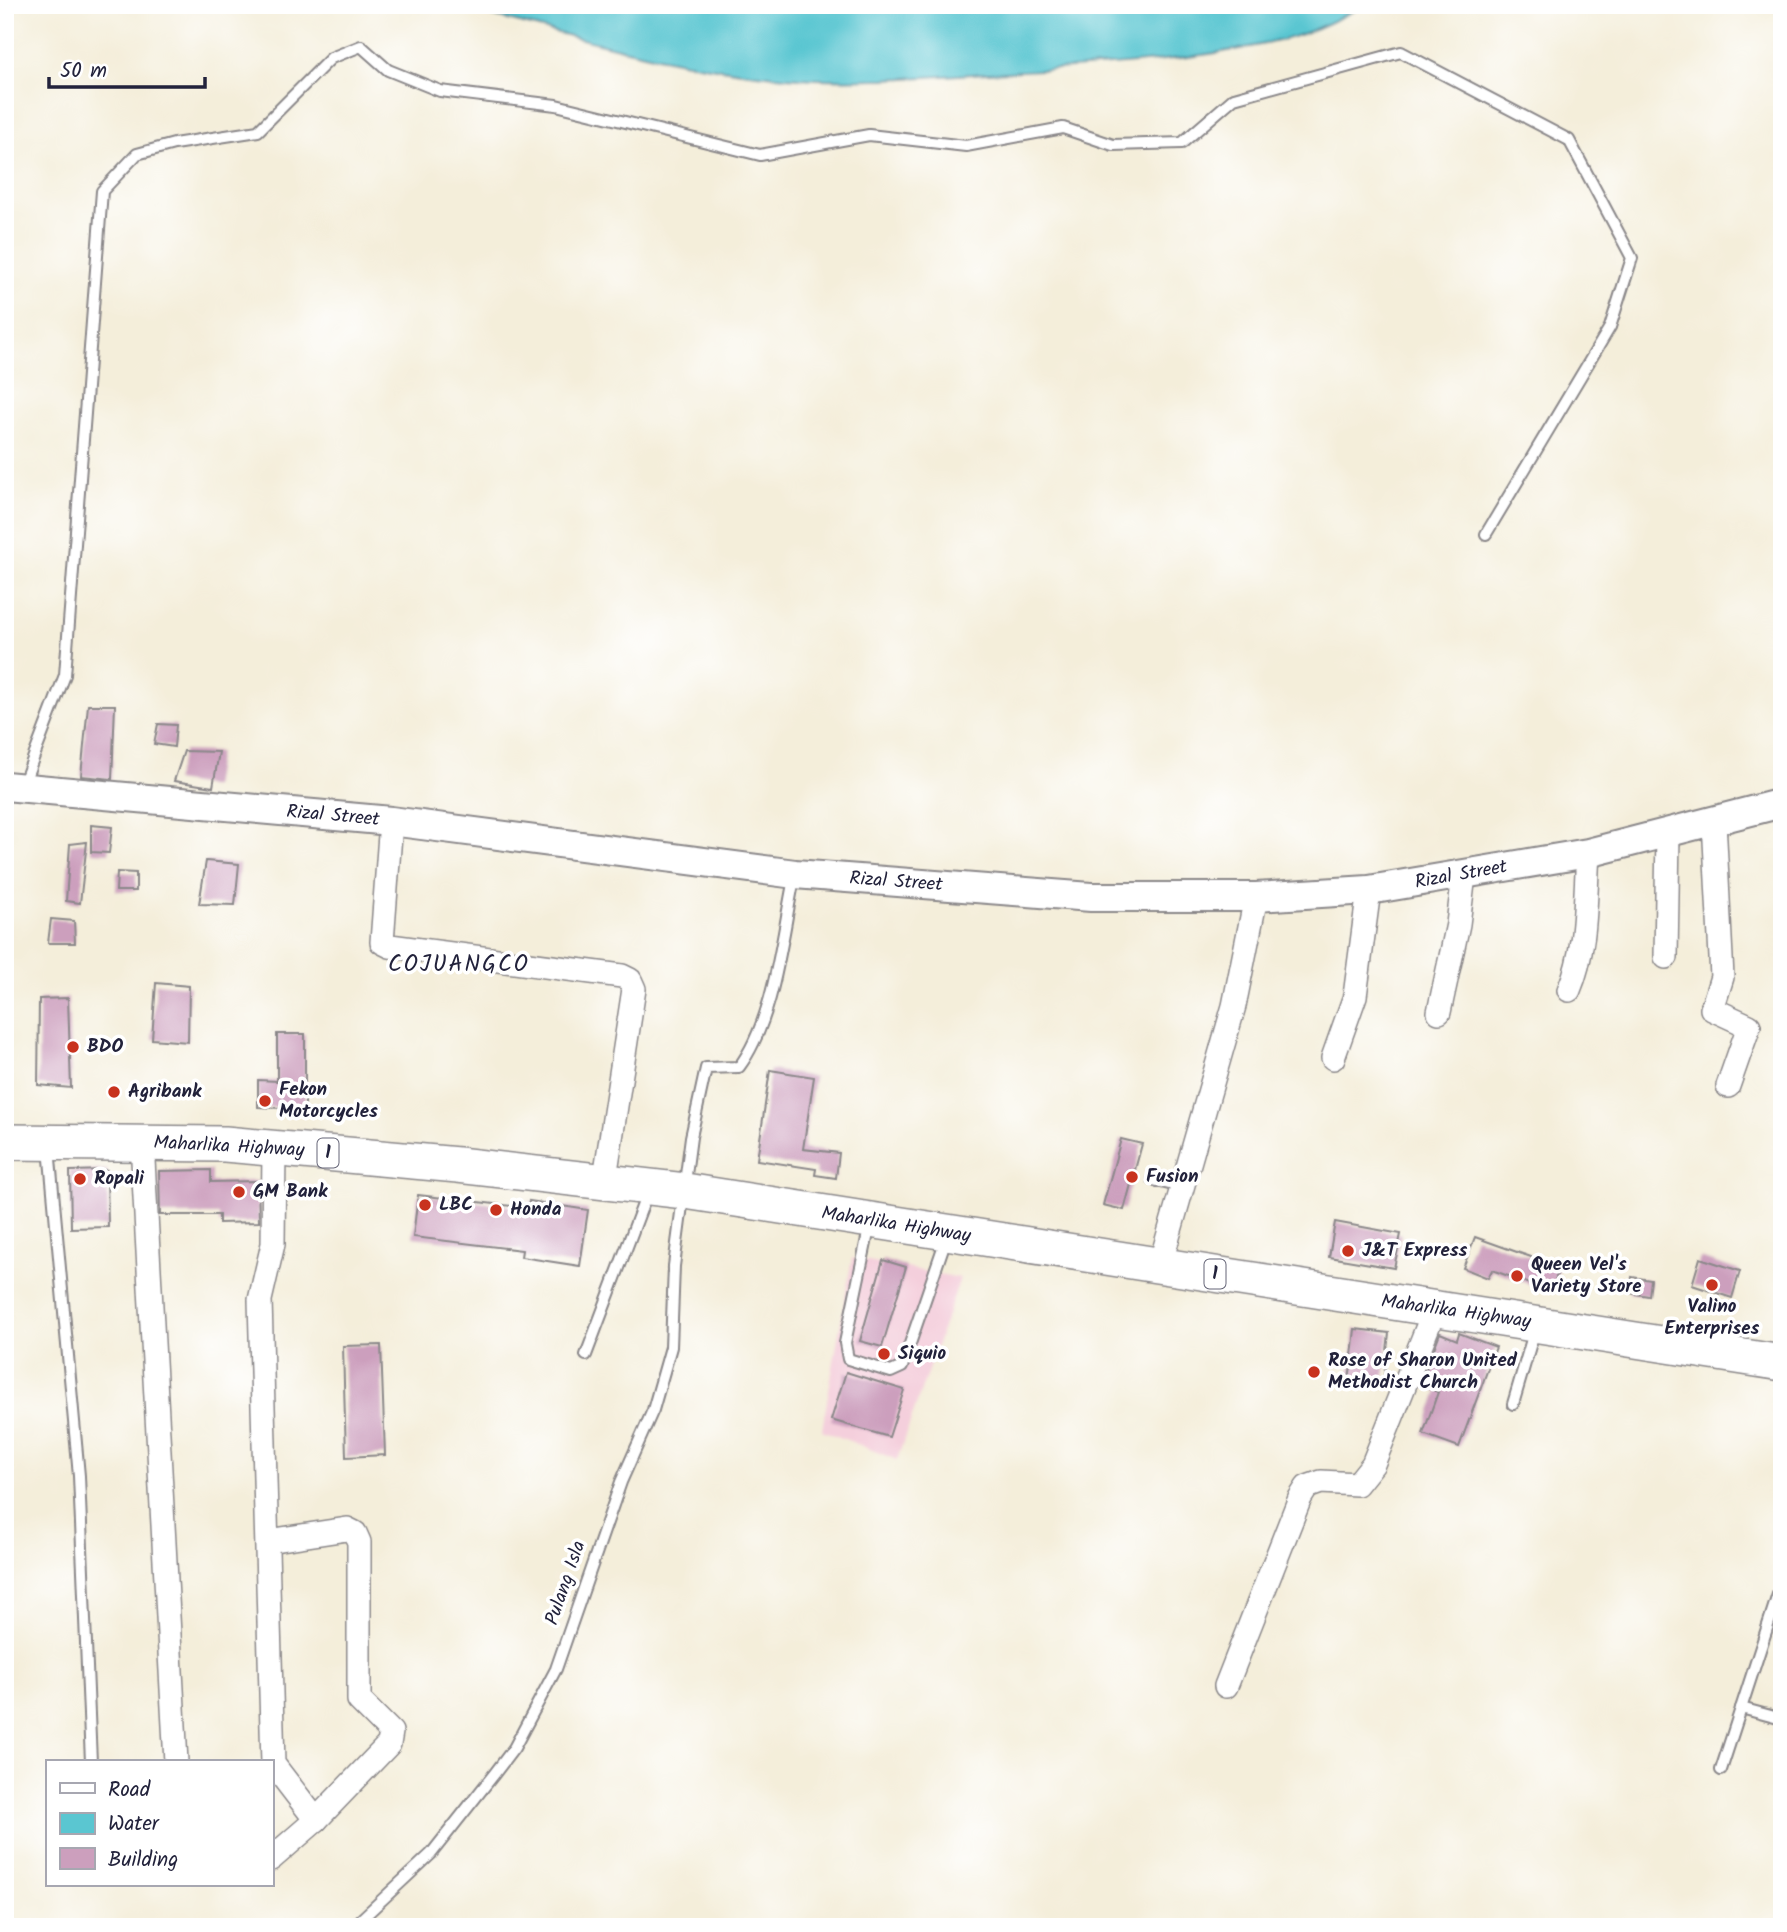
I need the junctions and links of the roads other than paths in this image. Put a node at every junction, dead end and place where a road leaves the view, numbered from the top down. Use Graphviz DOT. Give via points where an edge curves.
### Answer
graph roads {
  1 [pos="1486,534"];
  2 [pos="14,787"];
  3 [pos="1782,803"];
  4 [pos="391,821"];
  5 [pos="1714,821"];
  6 [pos="1668,832"];
  7 [pos="1588,853"];
  8 [pos="795,874"];
  9 [pos="1464,875"];
  10 [pos="1369,890"];
  11 [pos="1256,897"];
  12 [pos="1666,957"];
  13 [pos="1569,990"];
  14 [pos="1439,1012"];
  15 [pos="1333,1058"];
  16 [pos="1728,1086"];
  17 [pos="5,1142"];
  18 [pos="48,1142"];
  19 [pos="142,1142"];
  20 [pos="274,1149"];
  21 [pos="1153,1180"];
  22 [pos="604,1184"];
  23 [pos="1181,1187"];
  24 [pos="649,1189"];
  25 [pos="685,1191"];
  26 [pos="870,1221"];
  27 [pos="948,1234"];
  28 [pos="1160,1265"];
  29 [pos="1434,1311"];
  30 [pos="1537,1323"];
  31 [pos="586,1354"];
  32 [pos="1782,1363"];
  33 [pos="1513,1404"];
  34 [pos="268,1541"];
  35 [pos="1782,1582"];
  36 [pos="1226,1686"];
  37 [pos="1741,1708"];
  38 [pos="1782,1719"];
  39 [pos="91,1760"];
  40 [pos="176,1760"];
  41 [pos="273,1760"];
  42 [pos="273,1765"];
  43 [pos="1721,1770"];
  44 [pos="316,1820"];
  45 [pos="273,1857"];
  46 [pos="353,1927"];
  1 -- 2 [label="lane" via="1610,327 1632,258 1569,140 1401,52 1234,98 1182,143 1113,145 1063,128 965,146 869,135 760,155 556,105 440,91 388,70 361,46 331,58 258,131 137,154 102,191 65,675"];
  2 -- 4 [label="street, Rizal Street"];
  3 -- 5 [label="street, Rizal Street"];
  4 -- 8 [label="street, Rizal Street"];
  4 -- 22 [label="street" via="382,942 390,947 630,980 634,989"];
  5 -- 6 [label="street, Rizal Street"];
  5 -- 16 [label="street" via="1722,977 1712,1009 1749,1026"];
  6 -- 7 [label="street, Rizal Street"];
  6 -- 12 [label="street"];
  7 -- 9 [label="street, Rizal Street"];
  7 -- 13 [label="street" via="1584,920"];
  8 -- 11 [label="street, Rizal Street" via="1091,897"];
  8 -- 25 [label="lane, Pulang Isla" via="754,1048 740,1067 706,1068"];
  9 -- 10 [label="street, Rizal Street"];
  9 -- 14 [label="street"];
  10 -- 11 [label="street, Rizal Street"];
  10 -- 15 [label="street" via="1355,996"];
  11 -- 23 [label="street" via="1234,1006"];
  17 -- 18 [label="main road, Maharlika Highway / 1"];
  18 -- 19 [label="main road, Maharlika Highway / 1"];
  18 -- 39 [label="lane" via="79,1476"];
  19 -- 20 [label="main road, Maharlika Highway / 1"];
  19 -- 40 [label="street"];
  20 -- 22 [label="main road, Maharlika Highway / 1"];
  20 -- 34 [label="street" via="273,1244 260,1300"];
  21 -- 23 [label="lane"];
  22 -- 24 [label="main road, Maharlika Highway / 1"];
  23 -- 28 [label="street"];
  24 -- 25 [label="main road, Maharlika Highway / 1"];
  24 -- 31 [label="lane"];
  25 -- 26 [label="main road, Maharlika Highway / 1"];
  25 -- 46 [label="lane, Pulang Isla" via="674,1266 671,1347 653,1410 621,1482 556,1669 514,1748 487,1783 431,1854"];
  26 -- 27 [label="main road, Maharlika Highway / 1"];
  26 -- 27 [label="lane" via="845,1343 848,1360 891,1372 902,1367"];
  27 -- 28 [label="main road, Maharlika Highway / 1"];
  28 -- 29 [label="main road, Maharlika Highway / 1"];
  29 -- 30 [label="main road, Maharlika Highway / 1"];
  29 -- 36 [label="street" via="1373,1464 1357,1484 1321,1482 1307,1487"];
  30 -- 32 [label="main road, Maharlika Highway / 1"];
  30 -- 33 [label="lane"];
  34 -- 41 [label="street"];
  34 -- 44 [label="street" via="346,1529 355,1533 359,1542 359,1700 391,1732 389,1744"];
  35 -- 37 [label="lane"];
  37 -- 38 [label="lane"];
  37 -- 43 [label="lane"];
  42 -- 44 [label="street"];
  44 -- 45 [label="street"];
}
